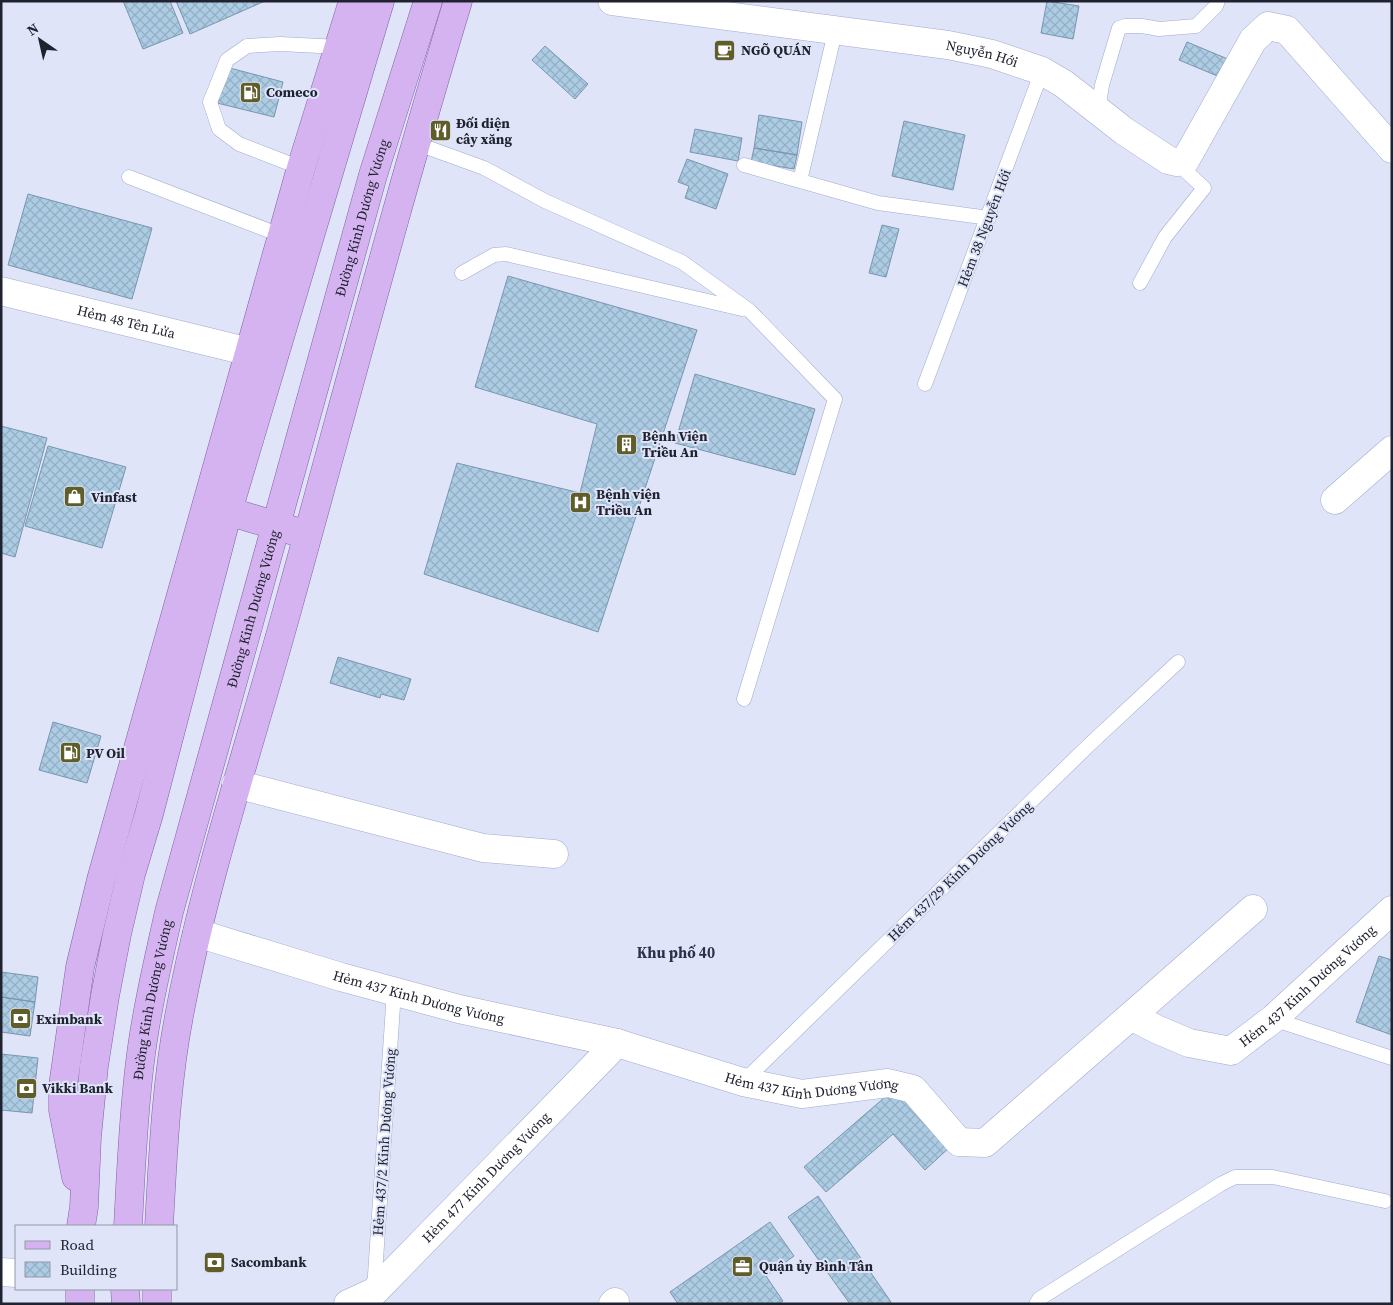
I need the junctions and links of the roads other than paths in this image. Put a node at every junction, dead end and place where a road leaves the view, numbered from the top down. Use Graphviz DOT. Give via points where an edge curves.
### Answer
graph roads {
  1 [pos="353,1"];
  2 [pos="380,1"];
  3 [pos="428,1"];
  4 [pos="458,1"];
  5 [pos="612,1"];
  6 [pos="1218,1"];
  7 [pos="835,32"];
  8 [pos="340,47"];
  9 [pos="1042,72"];
  10 [pos="1098,109"];
  11 [pos="415,143"];
  12 [pos="1392,149"];
  13 [pos="1176,162"];
  14 [pos="744,165"];
  15 [pos="301,168"];
  16 [pos="129,177"];
  17 [pos="800,181"];
  18 [pos="988,218"];
  19 [pos="283,236"];
  20 [pos="462,273"];
  21 [pos="1140,284"];
  22 [pos="1,291"];
  23 [pos="750,311"];
  24 [pos="262,355"];
  25 [pos="925,384"];
  26 [pos="1392,450"];
  27 [pos="1335,500"];
  28 [pos="218,508"];
  29 [pos="276,526"];
  30 [pos="308,535"];
  31 [pos="1178,662"];
  32 [pos="744,699"];
  33 [pos="236,784"];
  34 [pos="554,854"];
  35 [pos="1253,909"];
  36 [pos="1388,919"];
  37 [pos="197,933"];
  38 [pos="394,991"];
  39 [pos="1131,1016"];
  40 [pos="1273,1019"];
  41 [pos="617,1044"];
  42 [pos="1392,1058"];
  43 [pos="744,1082"];
  44 [pos="1385,1201"];
  45 [pos="82,1217"];
  46 [pos="128,1225"];
  47 [pos="159,1225"];
  48 [pos="1,1272"];
  49 [pos="15,1273"];
  50 [pos="80,1290"];
  51 [pos="125,1290"];
  52 [pos="157,1290"];
  53 [pos="374,1292"];
  54 [pos="80,1304"];
  55 [pos="126,1304"];
  56 [pos="158,1304"];
  57 [pos="348,1304"];
  58 [pos="1036,1304"];
  1 -- 8 [label="main road"];
  2 -- 24 [label="main road"];
  3 -- 29 [label="main road, Đường Kinh Dương Vương" via="373,175"];
  4 -- 11 [label="main road, Đường Kinh Dương Vương"];
  5 -- 7 [label="street, Nguyễn Hới"];
  6 -- 10 [label="lane" via="1196,26 1119,28"];
  7 -- 9 [label="street, Nguyễn Hới" via="948,45 992,54"];
  7 -- 17 [label="lane"];
  8 -- 15 [label="main road"];
  8 -- 15 [label="lane" via="247,46 227,60 210,102 219,129 239,144"];
  9 -- 10 [label="street, Nguyễn Hới"];
  9 -- 18 [label="lane, Hẻm 38 Nguyễn Hới"];
  10 -- 13 [label="street, Nguyễn Hới" via="1124,131"];
  11 -- 23 [label="lane" via="484,168 545,201 682,262"];
  11 -- 30 [label="main road, Đường Kinh Dương Vương"];
  12 -- 13 [label="street" via="1287,30 1268,26 1253,40 1185,161"];
  13 -- 21 [label="lane" via="1204,188 1165,237"];
  14 -- 17 [label="lane"];
  15 -- 19 [label="main road"];
  16 -- 19 [label="lane"];
  17 -- 18 [label="lane" via="878,203"];
  18 -- 25 [label="lane, Hẻm 38 Nguyễn Hới"];
  19 -- 24 [label="main road"];
  20 -- 23 [label="lane" via="494,255 506,254"];
  22 -- 24 [label="street, Hẻm 48 Tên Lửa"];
  23 -- 32 [label="lane" via="835,399"];
  24 -- 28 [label="main road"];
  26 -- 27 [label="street"];
  28 -- 29 [label="main road"];
  28 -- 45 [label="main road" via="105,996 94,1066"];
  29 -- 30 [label="main road"];
  29 -- 46 [label="main road, Đường Kinh Dương Vương" via="160,950 140,1061"];
  30 -- 33 [label="main road, Đường Kinh Dương Vương"];
  31 -- 43 [label="lane, Hẻm 437/29 Kinh Dương Vương"];
  33 -- 34 [label="street" via="483,848"];
  33 -- 37 [label="main road, Đường Kinh Dương Vương"];
  35 -- 39 [label="street"];
  36 -- 40 [label="street, Hẻm 437 Kinh Dương Vương"];
  37 -- 38 [label="street, Hẻm 437 Kinh Dương Vương"];
  37 -- 47 [label="main road, Đường Kinh Dương Vương" via="179,1014 166,1114"];
  38 -- 41 [label="street, Hẻm 437 Kinh Dương Vương" via="459,1010"];
  38 -- 53 [label="lane, Hẻm 437/2 Kinh Dương Vương"];
  39 -- 40 [label="street, Hẻm 437 Kinh Dương Vương" via="1189,1043 1231,1051"];
  39 -- 43 [label="street, Hẻm 437 Kinh Dương Vương" via="985,1143 959,1142 913,1089 888,1083 802,1094"];
  40 -- 42 [label="lane"];
  41 -- 43 [label="street, Hẻm 437 Kinh Dương Vương"];
  41 -- 53 [label="street, Hẻm 477 Kinh Dương Vương"];
  44 -- 58 [label="lane" via="1273,1177 1236,1176"];
  48 -- 49 [label="street"];
  50 -- 54 [label="main road"];
  51 -- 55 [label="main road"];
  52 -- 56 [label="main road"];
  53 -- 57 [label="street, Hẻm 477 Kinh Dương Vương"];
}
